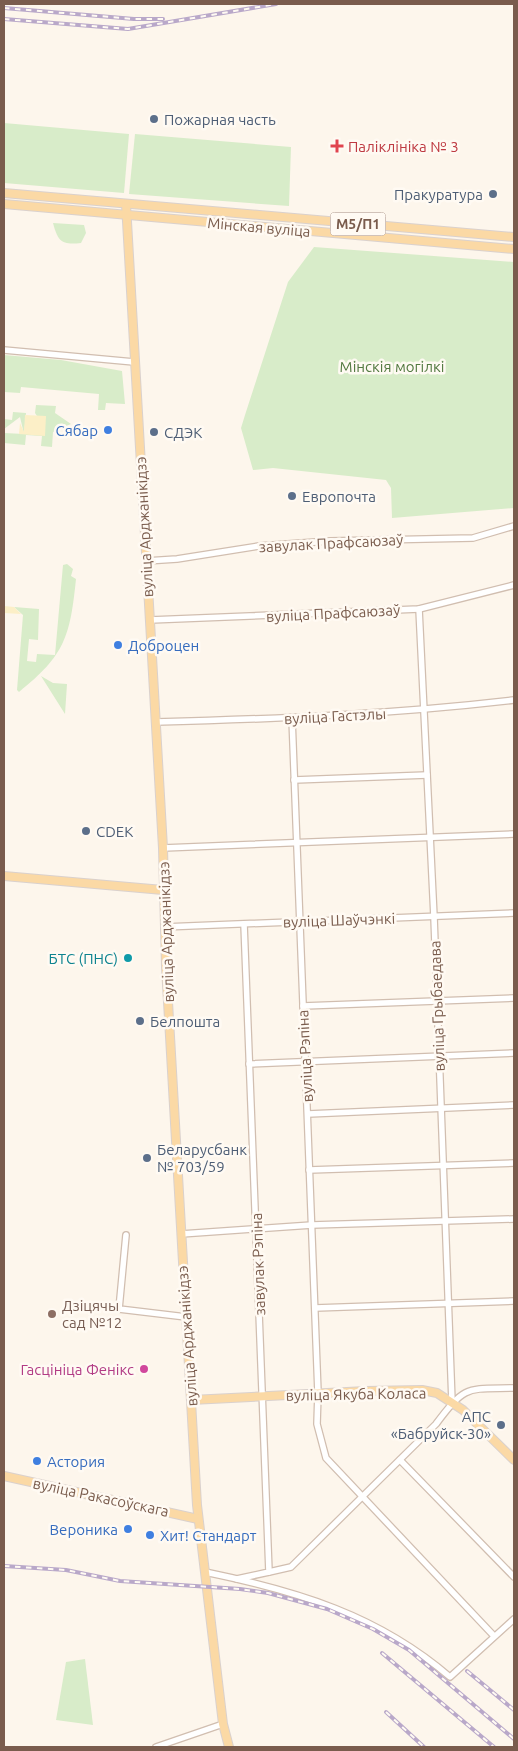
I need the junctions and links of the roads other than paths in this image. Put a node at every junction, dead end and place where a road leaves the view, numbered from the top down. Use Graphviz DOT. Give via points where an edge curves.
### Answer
graph roads {
  1 [pos="4,194"];
  2 [pos="4,204"];
  3 [pos="126,204"];
  4 [pos="126,215"];
  5 [pos="514,237"];
  6 [pos="514,248"];
  7 [pos="4,350"];
  8 [pos="134,362"];
  9 [pos="514,526"];
  10 [pos="146,561"];
  11 [pos="514,585"];
  12 [pos="419,609"];
  13 [pos="150,620"];
  14 [pos="514,700"];
  15 [pos="424,711"];
  16 [pos="292,718"];
  17 [pos="156,722"];
  18 [pos="427,775"];
  19 [pos="294,780"];
  20 [pos="514,834"];
  21 [pos="428,838"];
  22 [pos="297,844"];
  23 [pos="163,848"];
  24 [pos="4,876"];
  25 [pos="163,890"];
  26 [pos="514,913"];
  27 [pos="434,917"];
  28 [pos="300,922"];
  29 [pos="244,924"];
  30 [pos="164,927"];
  31 [pos="514,998"];
  32 [pos="436,1001"];
  33 [pos="303,1006"];
  34 [pos="514,1053"];
  35 [pos="439,1056"];
  36 [pos="305,1060"];
  37 [pos="249,1064"];
  38 [pos="514,1105"];
  39 [pos="440,1109"];
  40 [pos="308,1114"];
  41 [pos="514,1163"];
  42 [pos="443,1166"];
  43 [pos="310,1170"];
  44 [pos="514,1219"];
  45 [pos="444,1222"];
  46 [pos="312,1225"];
  47 [pos="257,1228"];
  48 [pos="181,1234"];
  49 [pos="126,1236"];
  50 [pos="514,1301"];
  51 [pos="450,1304"];
  52 [pos="315,1308"];
  53 [pos="186,1317"];
  54 [pos="514,1388"];
  55 [pos="318,1393"];
  56 [pos="263,1396"];
  57 [pos="191,1400"];
  58 [pos="452,1402"];
  59 [pos="400,1460"];
  60 [pos="514,1460"];
  61 [pos="4,1476"];
  62 [pos="361,1497"];
  63 [pos="198,1519"];
  64 [pos="205,1572"];
  65 [pos="269,1572"];
  66 [pos="514,1577"];
  67 [pos="237,1579"];
  68 [pos="514,1619"];
  69 [pos="494,1636"];
  70 [pos="223,1724"];
  71 [pos="156,1747"];
  72 [pos="229,1747"];
  1 -- 3 [label="main road, Мінская вуліца / М5/П1"];
  2 -- 4 [label="main road, Мінская вуліца / М5/П1"];
  3 -- 4 [label="main road, вуліца Арджанікідзэ"];
  3 -- 5 [label="main road, Мінская вуліца / М5/П1"];
  4 -- 6 [label="main road, Мінская вуліца / М5/П1"];
  4 -- 8 [label="main road, вуліца Арджанікідзэ"];
  7 -- 8 [label="street"];
  8 -- 10 [label="main road, вуліца Арджанікідзэ"];
  9 -- 10 [label="street, завулак Прафсаюзаў" via="473,538 330,541 259,546"];
  10 -- 13 [label="main road, вуліца Арджанікідзэ"];
  11 -- 12 [label="street, вуліца Прафсаюзаў"];
  12 -- 13 [label="street, вуліца Прафсаюзаў"];
  12 -- 15 [label="street, вуліца Грыбаедава"];
  13 -- 17 [label="main road, вуліца Арджанікідзэ"];
  14 -- 15 [label="street, вуліца Гастэлы"];
  15 -- 16 [label="street, вуліца Гастэлы"];
  15 -- 18 [label="street, вуліца Грыбаедава"];
  16 -- 17 [label="street, вуліца Гастэлы"];
  16 -- 19 [label="street, вуліца Рэпіна"];
  17 -- 23 [label="main road, вуліца Арджанікідзэ"];
  18 -- 19 [label="street"];
  18 -- 21 [label="street, вуліца Грыбаедава"];
  19 -- 22 [label="street, вуліца Рэпіна"];
  20 -- 21 [label="street"];
  21 -- 22 [label="street"];
  21 -- 27 [label="street, вуліца Грыбаедава"];
  22 -- 23 [label="street"];
  22 -- 28 [label="street, вуліца Рэпіна"];
  23 -- 25 [label="main road, вуліца Арджанікідзэ"];
  24 -- 25 [label="main road"];
  25 -- 30 [label="main road, вуліца Арджанікідзэ"];
  26 -- 27 [label="street, вуліца Шаўчэнкі"];
  27 -- 28 [label="street, вуліца Шаўчэнкі"];
  27 -- 32 [label="street, вуліца Грыбаедава"];
  28 -- 29 [label="street, вуліца Шаўчэнкі"];
  28 -- 33 [label="street, вуліца Рэпіна"];
  29 -- 30 [label="street, вуліца Шаўчэнкі"];
  29 -- 37 [label="street, завулак Рэпіна"];
  30 -- 48 [label="main road, вуліца Арджанікідзэ"];
  31 -- 32 [label="street"];
  32 -- 33 [label="street"];
  32 -- 35 [label="street, вуліца Грыбаедава"];
  33 -- 36 [label="street, вуліца Рэпіна"];
  34 -- 35 [label="street"];
  35 -- 36 [label="street"];
  35 -- 39 [label="street, вуліца Грыбаедава"];
  36 -- 37 [label="street"];
  36 -- 40 [label="street, вуліца Рэпіна"];
  37 -- 47 [label="street, завулак Рэпіна"];
  38 -- 39 [label="street"];
  39 -- 40 [label="street"];
  39 -- 42 [label="street, вуліца Грыбаедава"];
  40 -- 43 [label="street, вуліца Рэпіна"];
  41 -- 42 [label="street"];
  42 -- 43 [label="street"];
  42 -- 45 [label="street, вуліца Грыбаедава"];
  43 -- 46 [label="street, вуліца Рэпіна"];
  44 -- 45 [label="street"];
  45 -- 46 [label="street"];
  45 -- 51 [label="street, вуліца Грыбаедава"];
  46 -- 47 [label="street"];
  46 -- 52 [label="street, вуліца Рэпіна"];
  47 -- 48 [label="street"];
  47 -- 56 [label="street, завулак Рэпіна"];
  48 -- 53 [label="main road, вуліца Арджанікідзэ"];
  49 -- 53 [label="street" via="120,1310"];
  50 -- 51 [label="street"];
  51 -- 52 [label="street"];
  51 -- 58 [label="street, вуліца Грыбаедава"];
  52 -- 55 [label="street, вуліца Рэпіна"];
  53 -- 57 [label="main road, вуліца Арджанікідзэ"];
  54 -- 58 [label="street" via="464,1391"];
  55 -- 56 [label="main road, вуліца Якуба Коласа"];
  55 -- 58 [label="main road, вуліца Якуба Коласа" via="422,1390"];
  55 -- 62 [label="street, вуліца Рэпіна" via="317,1424 322,1449 326,1458"];
  56 -- 57 [label="main road, вуліца Якуба Коласа"];
  56 -- 65 [label="street, завулак Рэпіна"];
  57 -- 63 [label="main road, вуліца Арджанікідзэ"];
  58 -- 59 [label="street" via="436,1424"];
  58 -- 60 [label="main road, вуліца Якуба Коласа" via="478,1422"];
  59 -- 62 [label="street"];
  59 -- 66 [label="street"];
  61 -- 63 [label="main road, вуліца Ракасоўскага"];
  62 -- 65 [label="street" via="291,1567"];
  62 -- 69 [label="street, вуліца Рэпіна"];
  63 -- 64 [label="main road, вуліца Арджанікідзэ"];
  64 -- 67 [label="street"];
  64 -- 70 [label="main road, вуліца Арджанікідзэ"];
  65 -- 67 [label="street"];
  67 -- 69 [label="street" via="297,1594 377,1626 410,1646 450,1677"];
  68 -- 69 [label="street"];
  70 -- 71 [label="street"];
  70 -- 72 [label="main road, вуліца Арджанікідзэ"];
}
